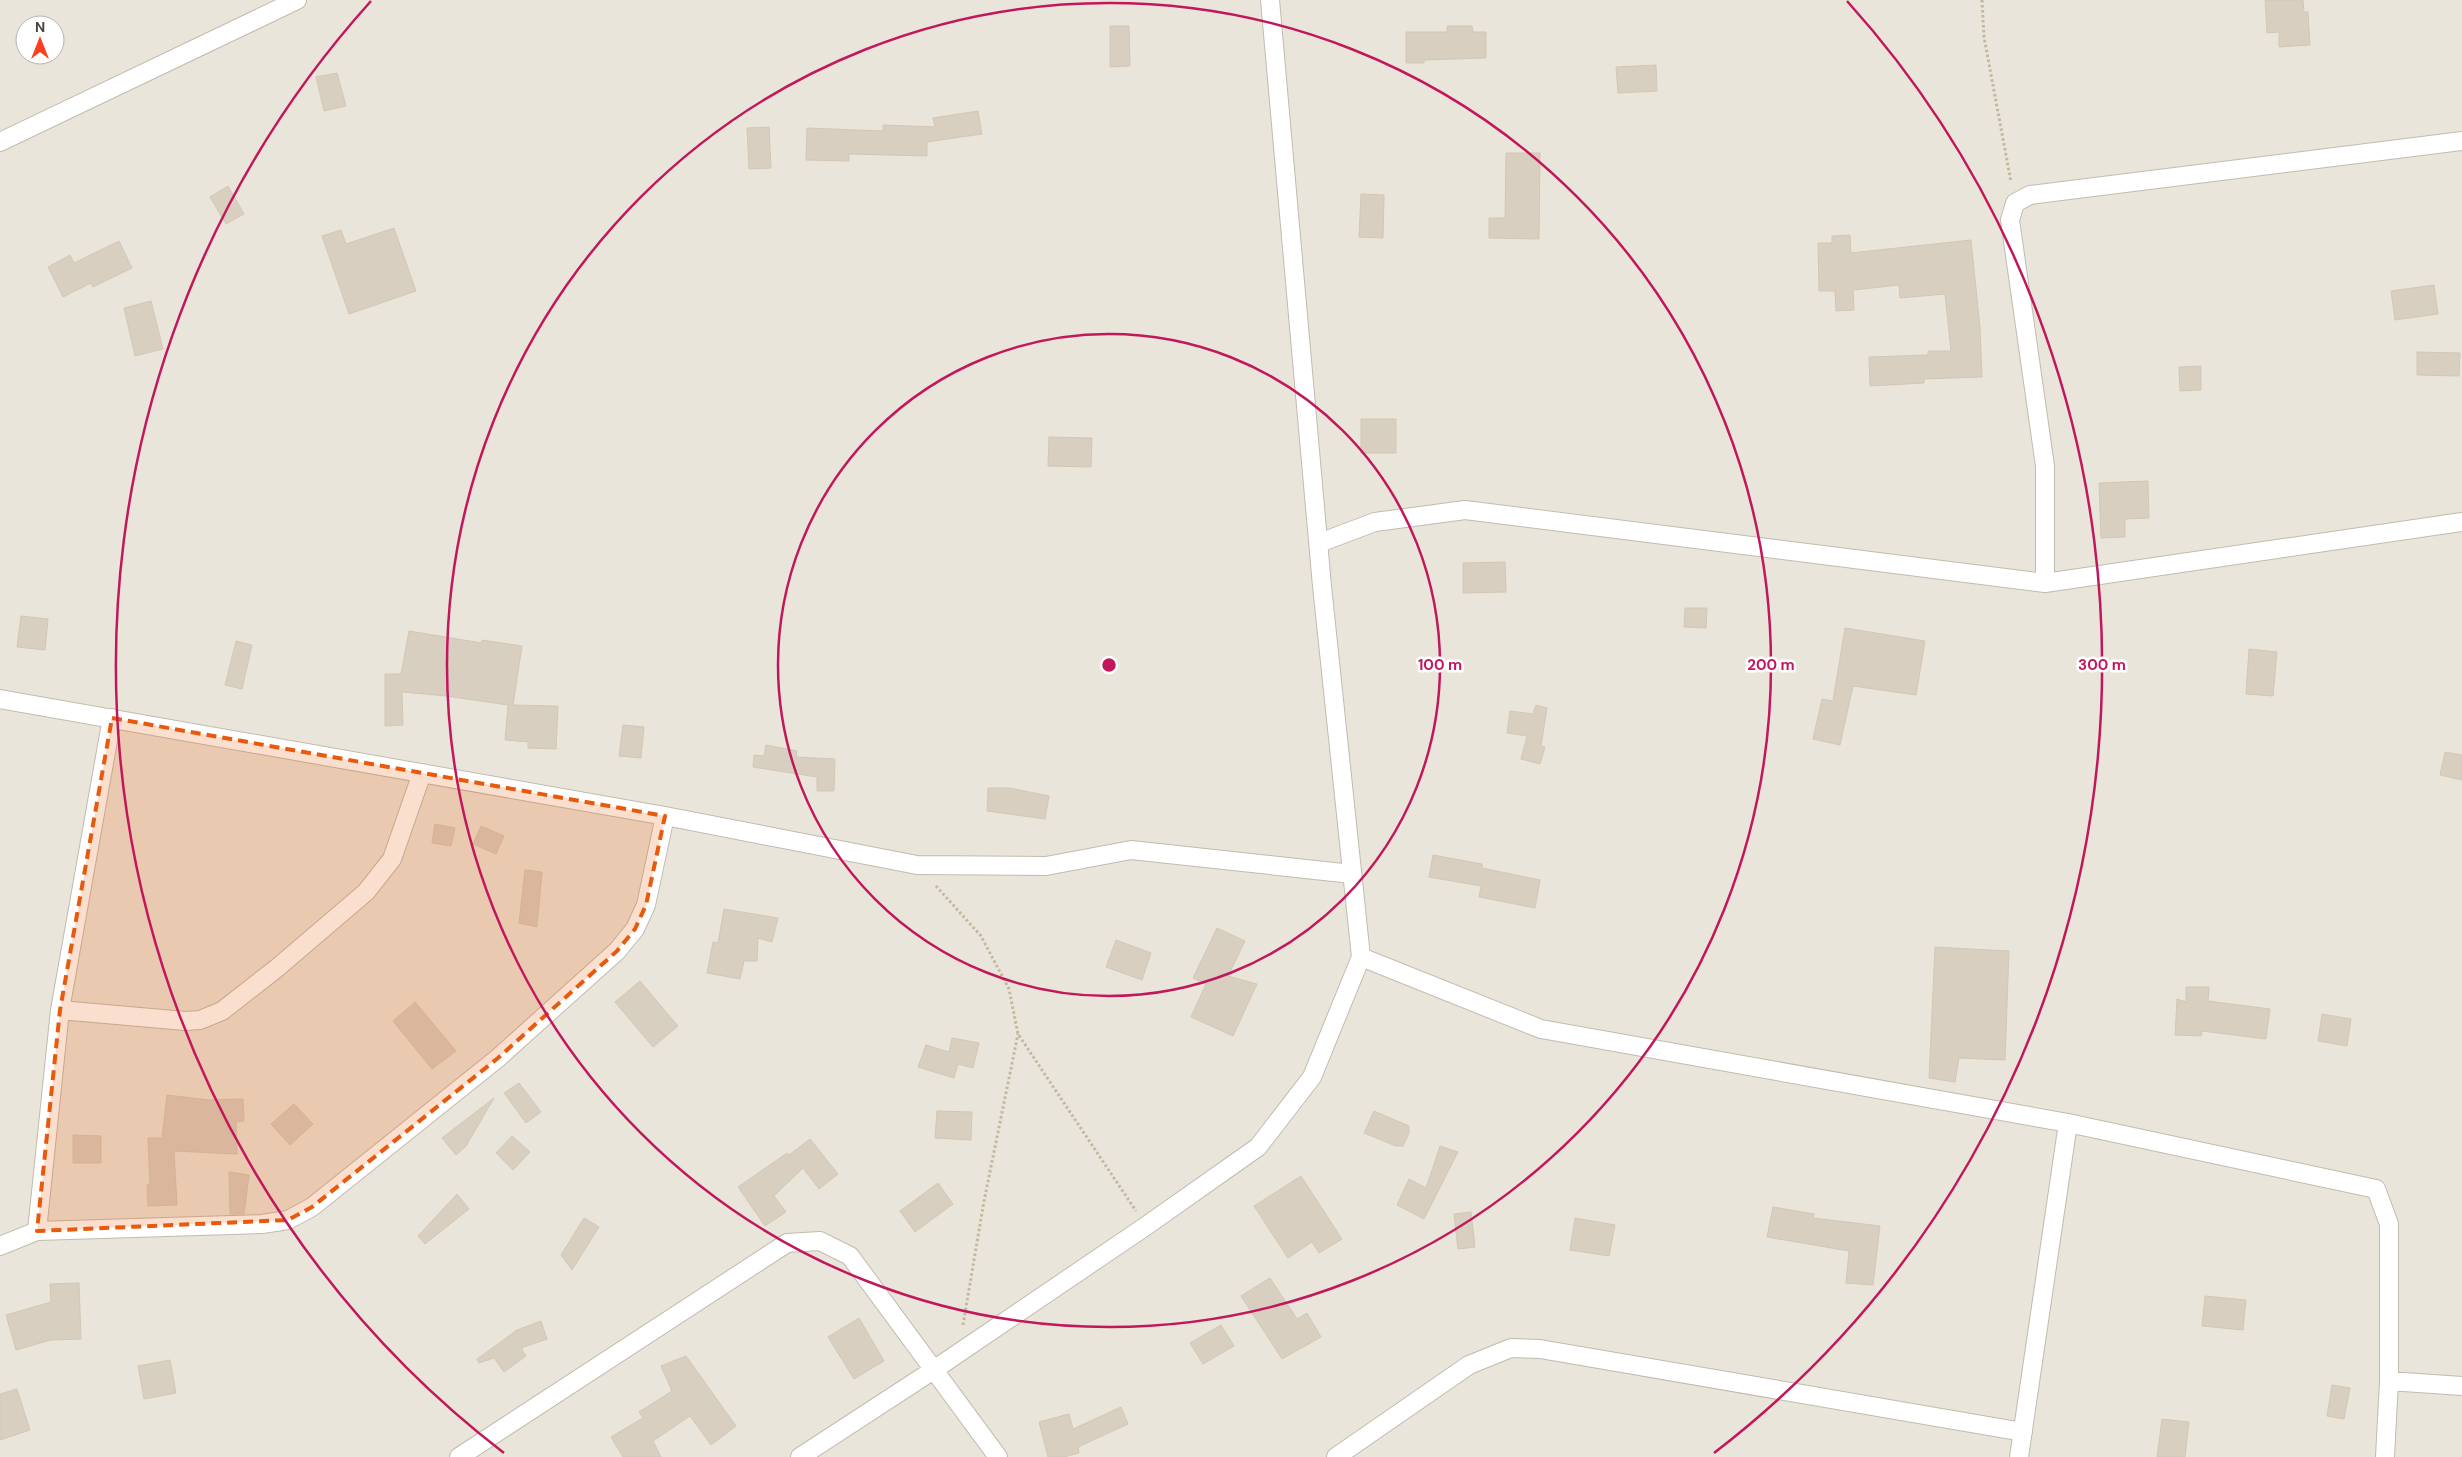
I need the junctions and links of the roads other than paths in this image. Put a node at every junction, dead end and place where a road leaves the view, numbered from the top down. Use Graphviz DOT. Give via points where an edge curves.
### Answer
graph roads {
  1 [pos="297,0"];
  2 [pos="1270,0"];
  3 [pos="2462,141"];
  4 [pos="0,142"];
  5 [pos="2462,522"];
  6 [pos="1319,543"];
  7 [pos="2045,583"];
  8 [pos="0,699"];
  9 [pos="112,718"];
  10 [pos="422,773"];
  11 [pos="665,816"];
  12 [pos="1352,874"];
  13 [pos="1361,957"];
  14 [pos="60,1010"];
  15 [pos="2068,1123"];
  16 [pos="37,1231"];
  17 [pos="0,1246"];
  18 [pos="935,1369"];
  19 [pos="2389,1381"];
  20 [pos="2462,1386"];
  21 [pos="2024,1432"];
  22 [pos="486,1450"];
  23 [pos="459,1457"];
  24 [pos="800,1457"];
  25 [pos="998,1457"];
  26 [pos="1336,1457"];
  27 [pos="2019,1457"];
  28 [pos="2385,1457"];
  1 -- 4 [label="street"];
  2 -- 6 [label="street"];
  3 -- 7 [label="street" via="2030,195 2015,203 2010,220 2044,466"];
  5 -- 7 [label="street"];
  6 -- 7 [label="street" via="1375,522 1464,510"];
  6 -- 12 [label="street"];
  8 -- 9 [label="street"];
  9 -- 10 [label="street"];
  9 -- 14 [label="street"];
  10 -- 11 [label="street"];
  10 -- 14 [label="street" via="395,852 384,872 366,892 222,1011 200,1020 185,1021"];
  11 -- 12 [label="street" via="917,865 1046,866 1132,850"];
  11 -- 16 [label="street" via="646,904 635,929 617,952 498,1058 312,1207 288,1220 262,1224"];
  12 -- 13 [label="street"];
  13 -- 15 [label="street" via="1541,1029"];
  13 -- 18 [label="street" via="1312,1077 1258,1147"];
  14 -- 16 [label="street"];
  15 -- 19 [label="street" via="2376,1189 2388,1224"];
  15 -- 21 [label="street"];
  16 -- 17 [label="street"];
  18 -- 22 [label="street" via="850,1256 820,1241 787,1243"];
  18 -- 24 [label="street"];
  18 -- 25 [label="street"];
  19 -- 20 [label="street"];
  19 -- 28 [label="street"];
  21 -- 26 [label="street" via="1540,1349 1511,1348 1469,1365"];
  21 -- 27 [label="street"];
  22 -- 23 [label="street"];
}
